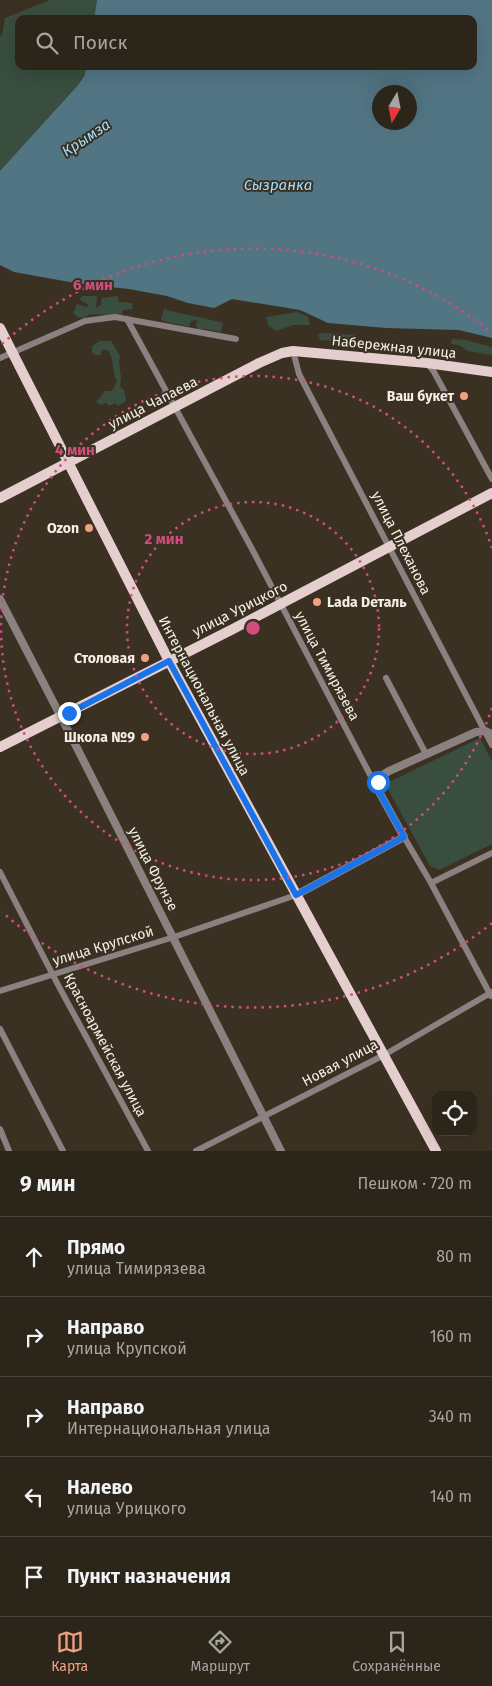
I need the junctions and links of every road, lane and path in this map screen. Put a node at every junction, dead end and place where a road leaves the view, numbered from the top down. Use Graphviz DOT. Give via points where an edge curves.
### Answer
graph roads {
  1 [pos="127,319"];
  2 [pos="0,328"];
  3 [pos="236,339"];
  4 [pos="293,351"];
  5 [pos="13,353"];
  6 [pos="0,358"];
  7 [pos="427,363"];
  8 [pos="492,372"];
  9 [pos="174,407"];
  10 [pos="68,462"];
  11 [pos="492,479"];
  12 [pos="492,493"];
  13 [pos="0,498"];
  14 [pos="390,548"];
  15 [pos="0,599"];
  16 [pos="281,604"];
  17 [pos="169,661"];
  18 [pos="386,678"];
  19 [pos="61,716"];
  20 [pos="488,732"];
  21 [pos="492,745"];
  22 [pos="0,747"];
  23 [pos="426,754"];
  24 [pos="377,788"];
  25 [pos="404,837"];
  26 [pos="492,853"];
  27 [pos="0,872"];
  28 [pos="431,883"];
  29 [pos="296,895"];
  30 [pos="174,937"];
  31 [pos="53,974"];
  32 [pos="0,991"];
  33 [pos="491,994"];
  34 [pos="0,1029"];
  35 [pos="384,1054"];
  36 [pos="264,1117"];
  37 [pos="0,1129"];
  38 [pos="9,1151"];
  39 [pos="63,1151"];
  40 [pos="148,1151"];
  41 [pos="196,1151"];
  42 [pos="280,1151"];
  43 [pos="436,1151"];
  1 -- 3 [label="street"];
  1 -- 5 [label="street" via="84,320"];
  1 -- 9 [label="street, улица Тимирязева"];
  2 -- 5 [label="main road, Интернациональная улица"];
  4 -- 7 [label="main road, Набережная улица"];
  4 -- 9 [label="main road, улица Чапаева" via="269,358"];
  4 -- 14 [label="street, улица Плеханова" via="299,374"];
  5 -- 6 [label="street"];
  5 -- 10 [label="main road, Интернациональная улица"];
  7 -- 8 [label="main road, Набережная улица"];
  7 -- 11 [label="street"];
  9 -- 10 [label="main road, улица Чапаева"];
  9 -- 16 [label="street, улица Тимирязева"];
  10 -- 13 [label="main road, улица Чапаева"];
  10 -- 17 [label="main road, Интернациональная улица"];
  12 -- 14 [label="main road, улица Урицкого"];
  14 -- 16 [label="main road, улица Урицкого"];
  14 -- 20 [label="street, улица Плеханова"];
  15 -- 19 [label="street, улица Фрунзе"];
  16 -- 17 [label="main road, улица Урицкого"];
  16 -- 24 [label="street, улица Тимирязева"];
  17 -- 19 [label="main road, улица Урицкого"];
  17 -- 29 [label="main road, Интернациональная улица"];
  18 -- 23 [label="street"];
  19 -- 22 [label="main road, улица Урицкого"];
  19 -- 30 [label="street, улица Фрунзе"];
  20 -- 21 [label="street, улица Плеханова"];
  20 -- 23 [label="street" via="476,732"];
  23 -- 24 [label="street" via="385,773"];
  24 -- 25 [label="street, улица Тимирязева"];
  25 -- 28 [label="street, улица Тимирязева"];
  25 -- 29 [label="street, улица Крупской"];
  26 -- 28 [label="street"];
  27 -- 31 [label="street, Красноармейская улица"];
  28 -- 33 [label="street, улица Тимирязева"];
  29 -- 30 [label="street, улица Крупской"];
  29 -- 35 [label="main road, Интернациональная улица"];
  30 -- 31 [label="street, улица Крупской"];
  30 -- 36 [label="street, улица Фрунзе"];
  31 -- 32 [label="street, улица Крупской"];
  31 -- 40 [label="street, Красноармейская улица"];
  33 -- 35 [label="street, Новая улица"];
  34 -- 39 [label="street"];
  35 -- 36 [label="street, Новая улица"];
  35 -- 43 [label="main road, Интернациональная улица"];
  36 -- 41 [label="street, Новая улица"];
  36 -- 42 [label="street, улица Фрунзе"];
  37 -- 38 [label="street"];
}
